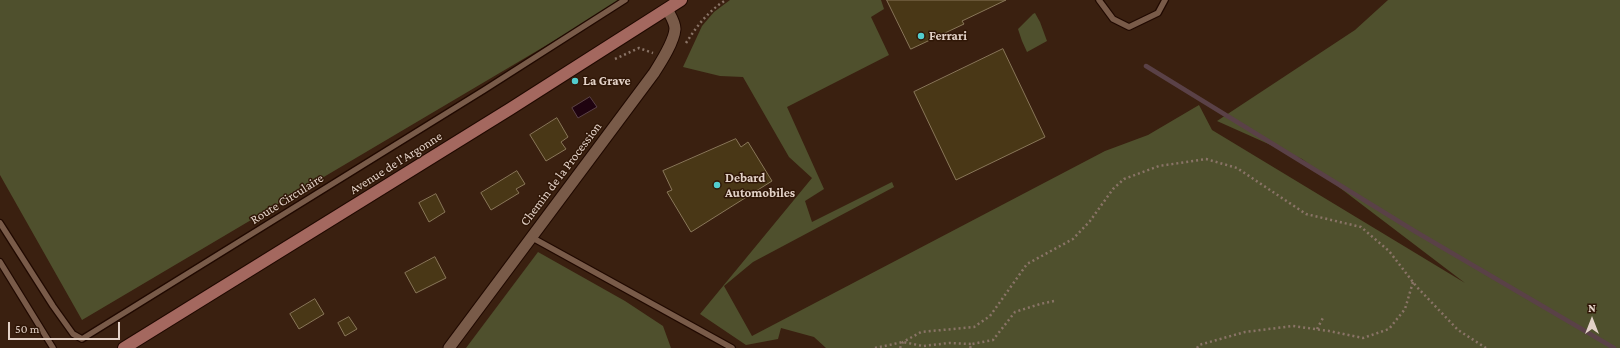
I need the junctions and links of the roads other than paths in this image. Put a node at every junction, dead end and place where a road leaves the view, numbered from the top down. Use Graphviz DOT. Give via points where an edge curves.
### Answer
graph roads {
  1 [pos="625,0"];
  2 [pos="681,0"];
  3 [pos="1099,0"];
  4 [pos="1165,0"];
  5 [pos="667,9"];
  6 [pos="0,223"];
  7 [pos="531,237"];
  8 [pos="0,262"];
  9 [pos="53,348"];
  10 [pos="124,348"];
  11 [pos="449,348"];
  12 [pos="732,348"];
  1 -- 6 [label="lane, Route Circulaire" via="82,339 73,334"];
  2 -- 5 [label="main road, Avenue de l'Argonne"];
  3 -- 4 [label="lane" via="1113,19 1129,27 1158,13"];
  5 -- 7 [label="street, Chemin de la Procession" via="673,19 675,30 654,73"];
  5 -- 10 [label="main road, Avenue de l'Argonne"];
  7 -- 11 [label="street, Chemin de la Procession"];
  7 -- 12 [label="lane"];
  8 -- 9 [label="lane"];
}
